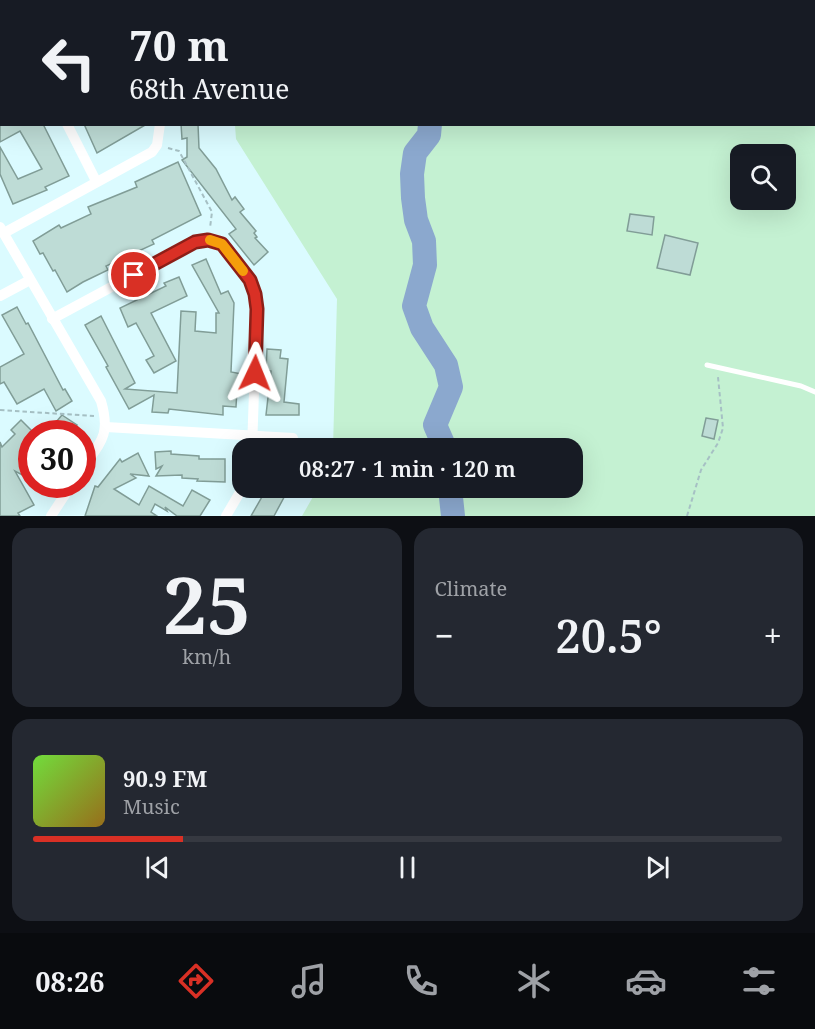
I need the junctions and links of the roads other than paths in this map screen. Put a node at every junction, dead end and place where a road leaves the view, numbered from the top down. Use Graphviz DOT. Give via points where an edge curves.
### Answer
graph roads {
  1 [pos="68,126"];
  2 [pos="160,126"];
  3 [pos="96,181"];
  4 [pos="2,230"];
  5 [pos="30,280"];
  6 [pos="0,296"];
  7 [pos="52,319"];
  8 [pos="707,365"];
  9 [pos="815,392"];
  10 [pos="106,422"];
  11 [pos="253,436"];
  12 [pos="293,438"];
  13 [pos="96,450"];
  14 [pos="63,498"];
  15 [pos="237,498"];
  16 [pos="51,516"];
  17 [pos="226,516"];
  1 -- 3 [label="street"];
  2 -- 3 [label="street" via="152,152"];
  3 -- 4 [label="street"];
  4 -- 5 [label="street"];
  5 -- 6 [label="street"];
  5 -- 7 [label="street"];
  7 -- 10 [label="street" via="101,401"];
  7 -- 11 [label="street" via="195,242 222,244 250,280 255,294"];
  8 -- 9 [label="lane"];
  10 -- 11 [label="street"];
  10 -- 13 [label="street"];
  11 -- 12 [label="street"];
  14 -- 16 [label="street"];
  15 -- 17 [label="street"];
}
